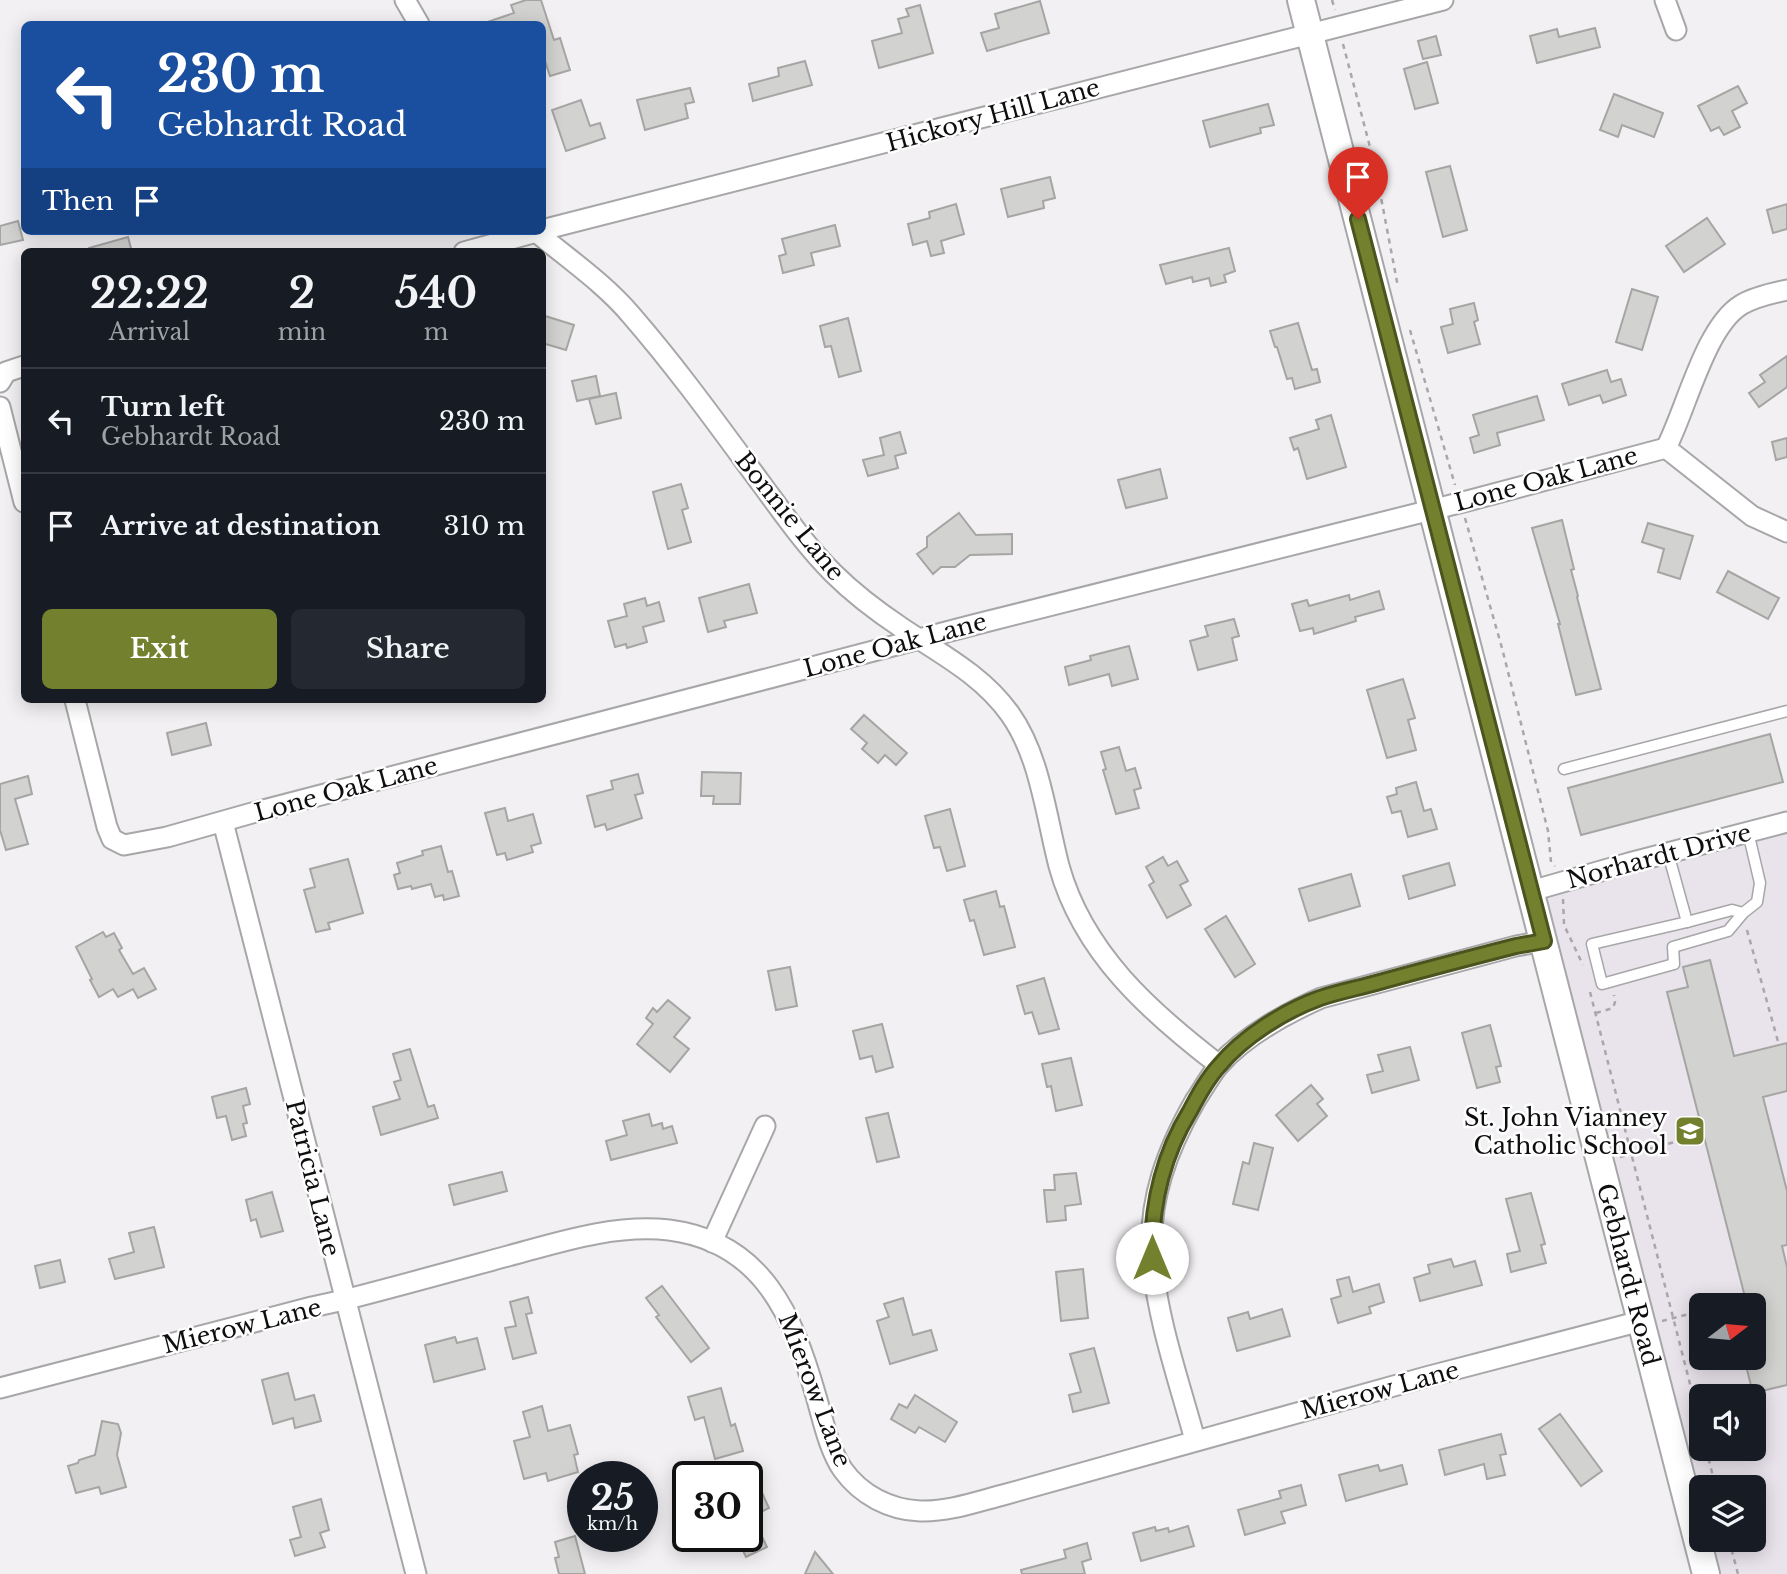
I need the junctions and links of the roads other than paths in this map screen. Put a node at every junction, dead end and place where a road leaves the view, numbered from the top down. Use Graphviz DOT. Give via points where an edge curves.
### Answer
graph roads {
  1 [pos="405,0"];
  2 [pos="1301,0"];
  3 [pos="1443,0"];
  4 [pos="1665,0"];
  5 [pos="417,21"];
  6 [pos="1676,30"];
  7 [pos="1310,33"];
  8 [pos="546,229"];
  9 [pos="524,235"];
  10 [pos="543,235"];
  11 [pos="478,248"];
  12 [pos="1787,289"];
  13 [pos="21,367"];
  14 [pos="0,380"];
  15 [pos="0,407"];
  16 [pos="1666,448"];
  17 [pos="21,490"];
  18 [pos="1432,509"];
  19 [pos="1787,532"];
  20 [pos="920,639"];
  21 [pos="76,703"];
  22 [pos="1787,711"];
  23 [pos="1564,769"];
  24 [pos="223,822"];
  25 [pos="1787,822"];
  26 [pos="1748,832"];
  27 [pos="1668,853"];
  28 [pos="1531,891"];
  29 [pos="1743,913"];
  30 [pos="1686,922"];
  31 [pos="1544,941"];
  32 [pos="1219,1065"];
  33 [pos="765,1126"];
  34 [pos="712,1242"];
  35 [pos="344,1300"];
  36 [pos="1642,1323"];
  37 [pos="0,1388"];
  38 [pos="1195,1440"];
  39 [pos="416,1574"];
  40 [pos="1706,1574"];
  1 -- 5 [label="street"];
  2 -- 7 [label="street, Gebhardt Road"];
  3 -- 7 [label="street, Hickory Hill Lane"];
  4 -- 6 [label="street"];
  7 -- 8 [label="street, Hickory Hill Lane"];
  7 -- 18 [label="street, Gebhardt Road"];
  9 -- 11 [label="street, Hickory Hill Lane"];
  10 -- 20 [label="street, Bonnie Lane" via="630,313 831,570"];
  12 -- 16 [label="street" via="1741,304 1724,321"];
  13 -- 14 [label="street" via="6,372"];
  15 -- 17 [label="street"];
  16 -- 18 [label="street, Lone Oak Lane"];
  16 -- 19 [label="street" via="1752,516"];
  18 -- 20 [label="street, Lone Oak Lane"];
  18 -- 28 [label="street, Gebhardt Road"];
  20 -- 24 [label="street, Lone Oak Lane"];
  20 -- 32 [label="street, Bonnie Lane" via="996,696 1024,737 1060,869 1096,948 1138,996"];
  21 -- 24 [label="street, Lone Oak Lane" via="112,839 124,845"];
  22 -- 23 [label="lane"];
  24 -- 35 [label="street, Patricia Lane"];
  25 -- 26 [label="street, Norhardt Drive"];
  26 -- 27 [label="street, Norhardt Drive"];
  26 -- 29 [label="lane" via="1760,883 1757,902"];
  27 -- 28 [label="street, Norhardt Drive"];
  27 -- 30 [label="lane"];
  28 -- 31 [label="street, Gebhardt Road"];
  29 -- 30 [label="lane" via="1732,910"];
  29 -- 30 [label="lane" via="1728,931 1673,947 1674,964 1602,984 1592,944"];
  31 -- 32 [label="street" via="1321,998 1257,1033"];
  31 -- 36 [label="street, Gebhardt Road"];
  32 -- 38 [label="street" via="1172,1142 1162,1169 1152,1228 1156,1290"];
  33 -- 34 [label="street"];
  34 -- 35 [label="street, Mierow Lane" via="644,1228 606,1232"];
  34 -- 38 [label="street, Mierow Lane" via="733,1253 772,1289 796,1334 843,1469 872,1497 892,1507 936,1511"];
  35 -- 37 [label="street, Mierow Lane"];
  35 -- 39 [label="street, Patricia Lane"];
  36 -- 38 [label="street, Mierow Lane"];
  36 -- 40 [label="street, Gebhardt Road"];
}
